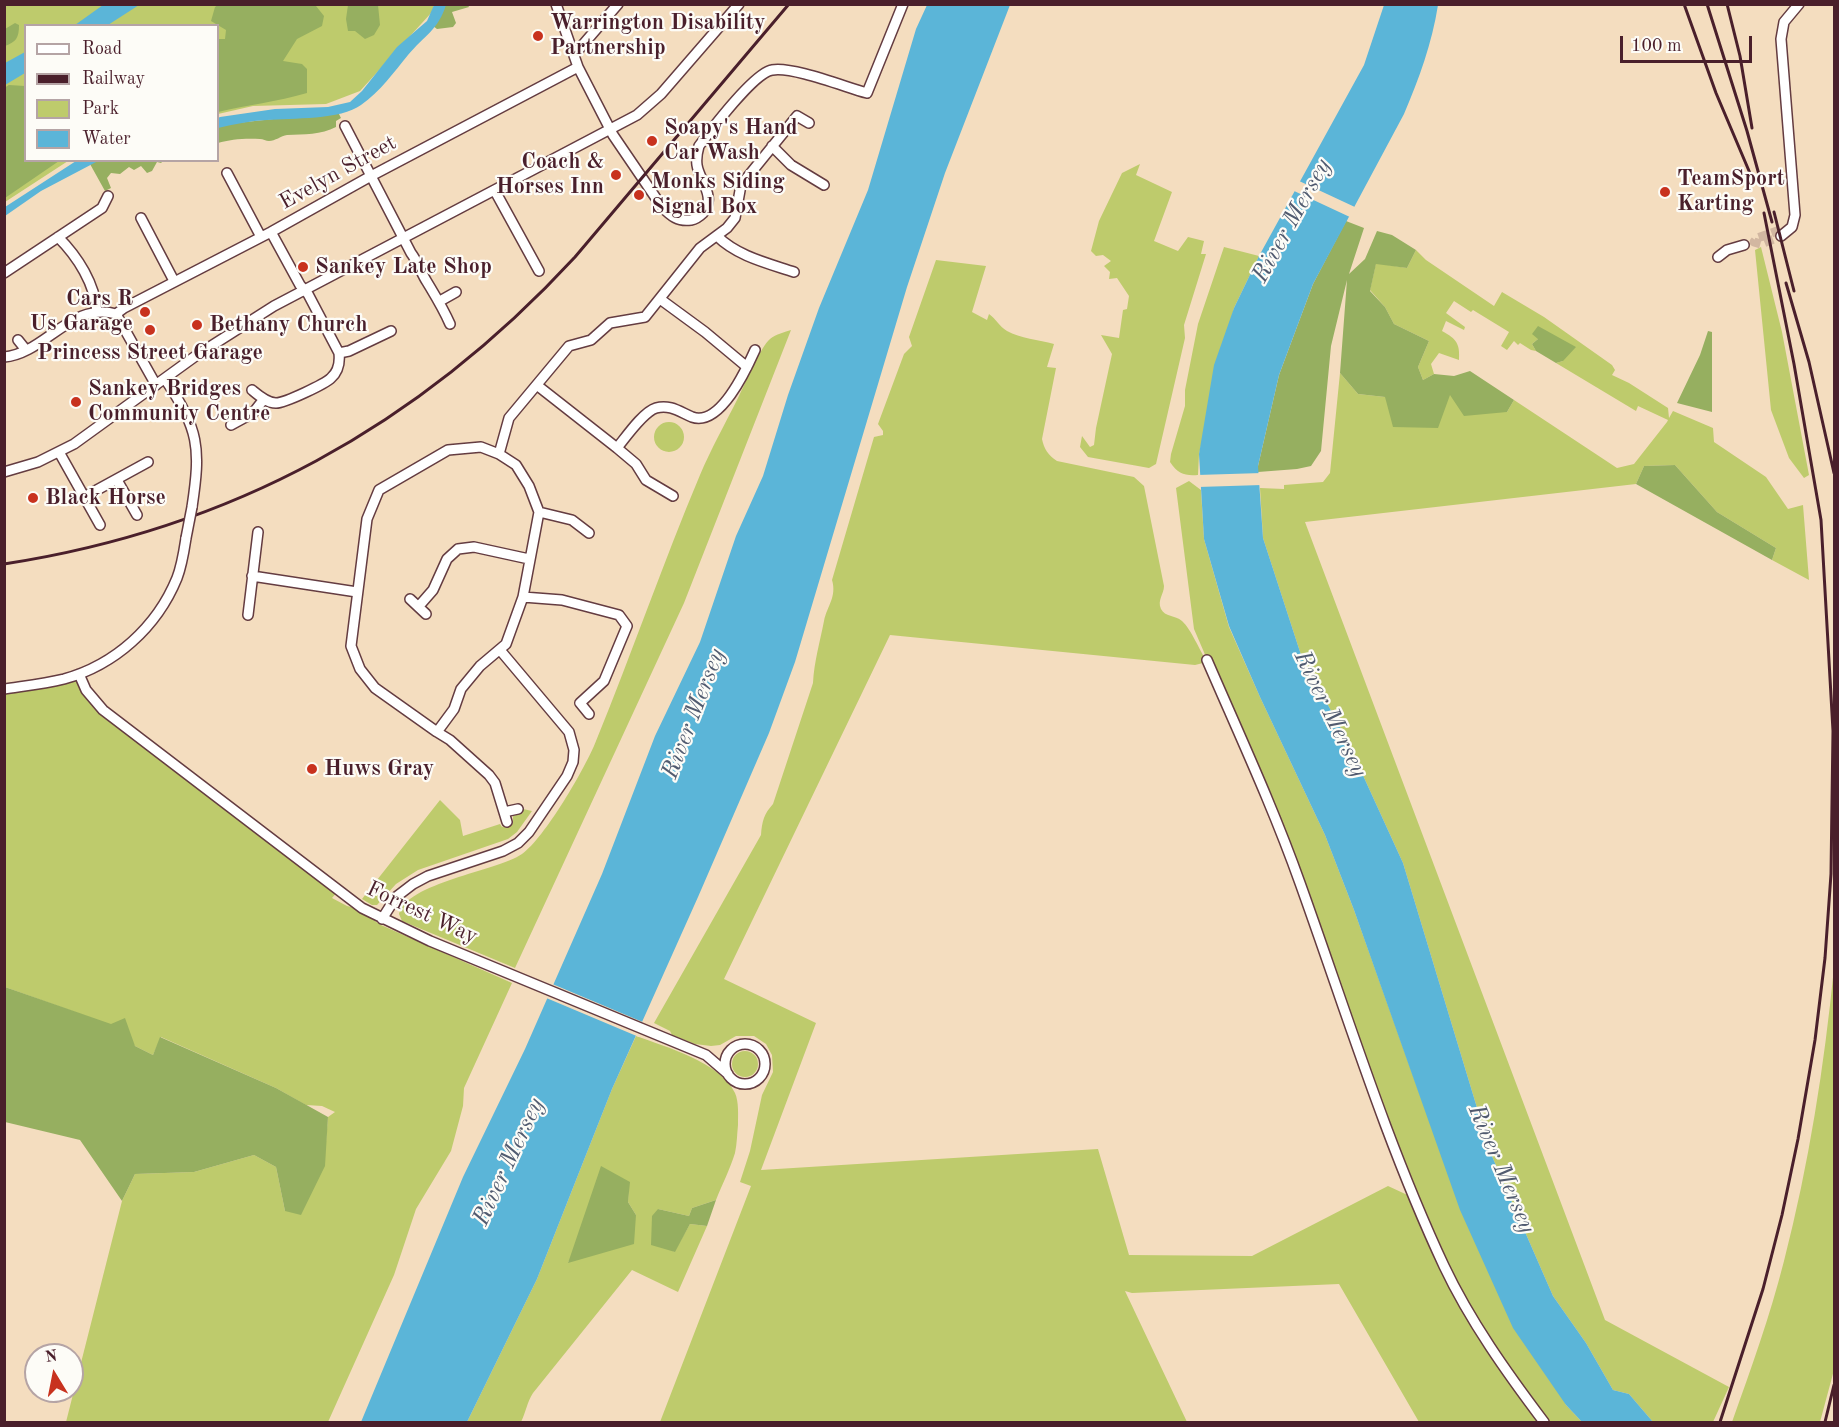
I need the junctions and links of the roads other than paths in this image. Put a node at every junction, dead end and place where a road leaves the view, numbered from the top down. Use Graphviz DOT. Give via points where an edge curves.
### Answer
graph roads {
  1 [pos="556,4"];
  2 [pos="618,4"];
  3 [pos="903,4"];
  4 [pos="1799,4"];
  5 [pos="736,5"];
  6 [pos="574,55"];
  7 [pos="578,67"];
  8 [pos="809,123"];
  9 [pos="345,126"];
  10 [pos="611,130"];
  11 [pos="772,146"];
  12 [pos="227,173"];
  13 [pos="371,176"];
  14 [pos="824,185"];
  15 [pos="495,191"];
  16 [pos="108,196"];
  17 [pos="141,218"];
  18 [pos="271,232"];
  19 [pos="1783,232"];
  20 [pos="717,236"];
  21 [pos="58,237"];
  22 [pos="261,237"];
  23 [pos="404,238"];
  24 [pos="1744,244"];
  25 [pos="532,256"];
  26 [pos="1718,257"];
  27 [pos="522,261"];
  28 [pos="539,271"];
  29 [pos="794,272"];
  30 [pos="4,273"];
  31 [pos="174,281"];
  32 [pos="304,289"];
  33 [pos="456,292"];
  34 [pos="660,299"];
  35 [pos="440,301"];
  36 [pos="97,312"];
  37 [pos="116,314"];
  38 [pos="450,324"];
  39 [pos="391,330"];
  40 [pos="18,340"];
  41 [pos="755,350"];
  42 [pos="26,351"];
  43 [pos="339,353"];
  44 [pos="4,357"];
  45 [pos="747,367"];
  46 [pos="165,379"];
  47 [pos="156,385"];
  48 [pos="538,386"];
  49 [pos="252,390"];
  50 [pos="264,399"];
  51 [pos="231,425"];
  52 [pos="617,448"];
  53 [pos="59,452"];
  54 [pos="499,454"];
  55 [pos="148,462"];
  56 [pos="4,472"];
  57 [pos="117,480"];
  58 [pos="673,496"];
  59 [pos="84,497"];
  60 [pos="539,512"];
  61 [pos="137,515"];
  62 [pos="100,525"];
  63 [pos="258,532"];
  64 [pos="589,533"];
  65 [pos="529,559"];
  66 [pos="252,576"];
  67 [pos="357,592"];
  68 [pos="523,597"];
  69 [pos="411,599"];
  70 [pos="419,606"];
  71 [pos="426,614"];
  72 [pos="248,615"];
  73 [pos="500,650"];
  74 [pos="1207,660"];
  75 [pos="79,674"];
  76 [pos="4,689"];
  77 [pos="589,714"];
  78 [pos="436,732"];
  79 [pos="518,808"];
  80 [pos="382,919"];
  81 [pos="733,1048"];
  82 [pos="705,1055"];
  83 [pos="728,1074"];
  84 [pos="1544,1422"];
  1 -- 6 [label="street"];
  2 -- 6 [label="street"];
  3 -- 10 [label="street" via="867,93 786,70 771,70 755,79 699,146 697,168 708,196 706,209 695,219 670,216"];
  4 -- 19 [label="street" via="1784,22 1781,39 1795,215 1792,226"];
  5 -- 10 [label="street" via="646,109"];
  6 -- 7 [label="street"];
  7 -- 10 [label="street"];
  7 -- 13 [label="street, Evelyn Street"];
  8 -- 11 [label="street" via="797,116"];
  9 -- 13 [label="street"];
  10 -- 15 [label="street"];
  11 -- 14 [label="street" via="791,165"];
  11 -- 20 [label="street" via="741,185 735,218"];
  12 -- 22 [label="street"];
  13 -- 18 [label="street, Evelyn Street"];
  13 -- 23 [label="street"];
  15 -- 23 [label="street"];
  15 -- 25 [label="street"];
  16 -- 21 [label="street" via="102,208"];
  17 -- 31 [label="street"];
  18 -- 22 [label="street, Evelyn Street"];
  18 -- 32 [label="street"];
  20 -- 29 [label="street" via="740,253"];
  20 -- 34 [label="street" via="700,248"];
  21 -- 30 [label="street"];
  21 -- 36 [label="street" via="74,254 95,293"];
  22 -- 31 [label="street, Evelyn Street"];
  23 -- 32 [label="street"];
  23 -- 35 [label="street"];
  24 -- 26 [label="street"];
  25 -- 27 [label="street"];
  25 -- 28 [label="street"];
  31 -- 37 [label="street, Evelyn Street"];
  32 -- 43 [label="street"];
  32 -- 46 [label="street" via="249,320"];
  33 -- 35 [label="street"];
  34 -- 45 [label="street"];
  34 -- 48 [label="street" via="645,316 610,323 591,340 569,346"];
  35 -- 38 [label="street"];
  36 -- 37 [label="street"];
  36 -- 42 [label="street" via="71,322"];
  37 -- 47 [label="street"];
  39 -- 43 [label="street"];
  40 -- 42 [label="street"];
  41 -- 45 [label="street"];
  42 -- 44 [label="street"];
  43 -- 50 [label="street" via="340,365 332,378 296,397 276,403"];
  45 -- 52 [label="street" via="722,407 707,417 695,418 669,407 656,408 647,412"];
  46 -- 47 [label="street"];
  46 -- 75 [label="street, bridge" via="195,437 198,466 177,578 144,631 114,656"];
  47 -- 53 [label="street"];
  48 -- 52 [label="street"];
  48 -- 54 [label="street" via="509,418"];
  49 -- 50 [label="street"];
  50 -- 51 [label="street" via="253,413"];
  52 -- 58 [label="street" via="636,464 646,480"];
  53 -- 56 [label="street"];
  53 -- 59 [label="street"];
  54 -- 60 [label="street" via="516,465"];
  54 -- 67 [label="street" via="481,447 448,450 379,490 367,519"];
  55 -- 57 [label="street"];
  57 -- 59 [label="street"];
  57 -- 61 [label="street"];
  59 -- 62 [label="street"];
  60 -- 64 [label="street" via="572,520"];
  60 -- 65 [label="street"];
  63 -- 66 [label="street"];
  65 -- 68 [label="street"];
  65 -- 70 [label="street" via="474,547 458,549 447,559 433,591"];
  66 -- 67 [label="street"];
  66 -- 72 [label="street"];
  67 -- 78 [label="street" via="351,646 360,669 375,688"];
  68 -- 73 [label="street" via="506,644"];
  68 -- 77 [label="street" via="562,600 619,615 627,626 604,681 580,703"];
  69 -- 70 [label="street"];
  70 -- 71 [label="street"];
  73 -- 78 [label="street" via="460,689 454,709"];
  73 -- 80 [label="street" via="569,732 574,750 567,776 518,843 413,884 396,897"];
  74 -- 84 [label="street" via="1300,881 1380,1110 1444,1267 1478,1327"];
  75 -- 76 [label="street"];
  75 -- 80 [label="street, Forrest Way" via="86,690 103,710 341,894"];
  78 -- 79 [label="street" via="489,775 505,817"];
  80 -- 82 [label="street, Forrest Way"];
  81 -- 82 [label="street"];
  81 -- 83 [label="street" via="725,1063"];
  81 -- 83 [label="street" via="755,1046 763,1055 765,1066 760,1077 750,1083 738,1082"];
  82 -- 83 [label="street, Forrest Way"];
}
